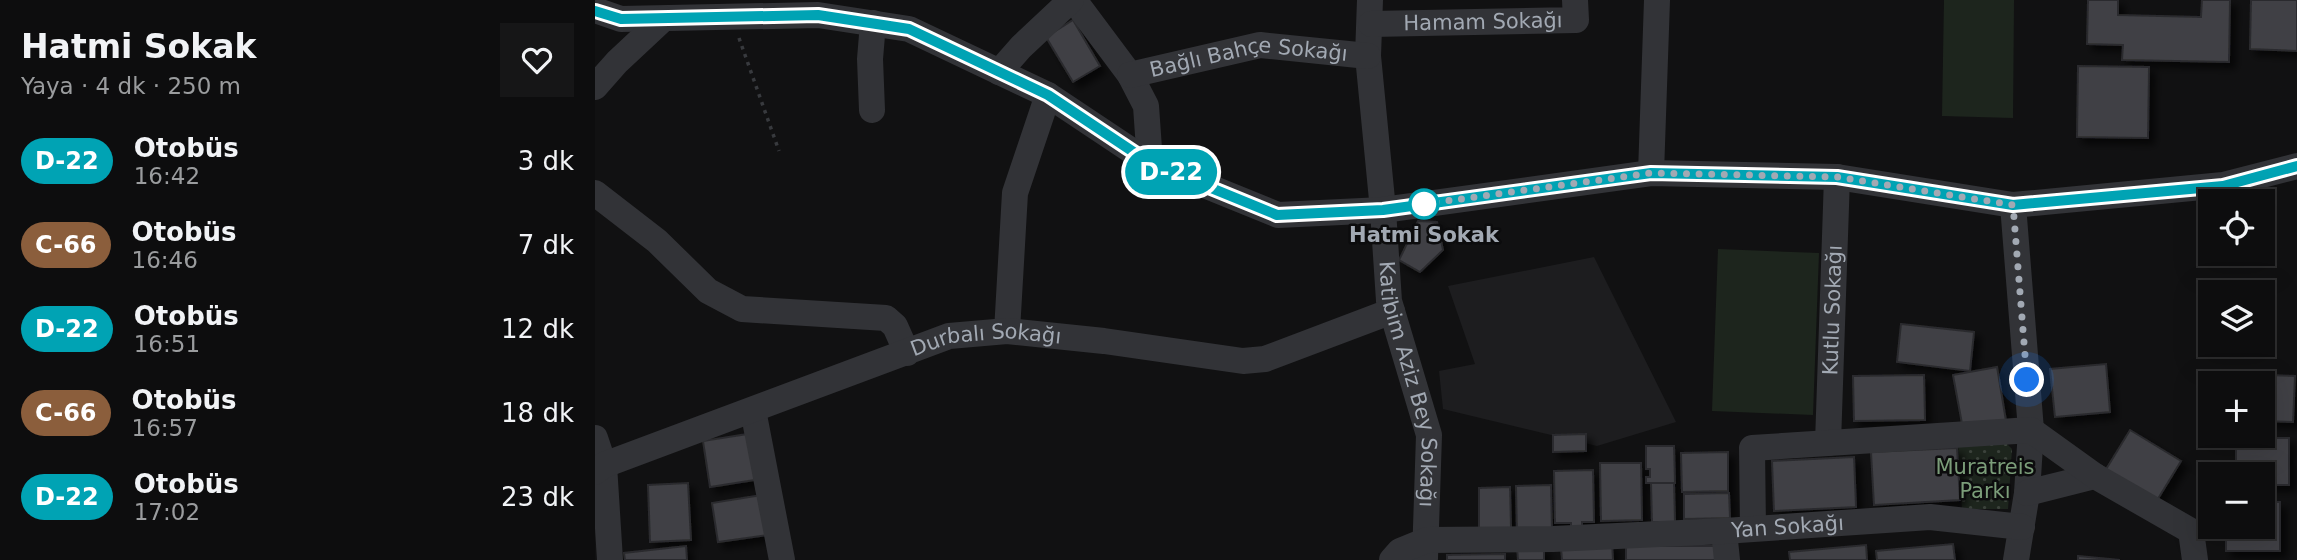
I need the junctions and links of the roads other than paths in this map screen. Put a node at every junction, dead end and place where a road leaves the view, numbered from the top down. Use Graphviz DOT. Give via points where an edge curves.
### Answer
graph roads {
  1 [pos="1073,0"];
  2 [pos="1575,0"];
  3 [pos="1657,0"];
  4 [pos="595,10"];
  5 [pos="1370,12"];
  6 [pos="663,19"];
  7 [pos="873,23"];
  8 [pos="1368,56"];
  9 [pos="999,72"];
  10 [pos="1130,75"];
  11 [pos="595,88"];
  12 [pos="1048,95"];
  13 [pos="871,110"];
  14 [pos="1150,163"];
  15 [pos="2297,166"];
  16 [pos="1651,173"];
  17 [pos="1837,177"];
  18 [pos="595,193"];
  19 [pos="2013,205"];
  20 [pos="1383,210"];
  21 [pos="1392,311"];
  22 [pos="1007,331"];
  23 [pos="907,353"];
  24 [pos="753,410"];
  25 [pos="2031,430"];
  26 [pos="595,438"];
  27 [pos="1828,443"];
  28 [pos="600,469"];
  29 [pos="2095,476"];
  30 [pos="2027,493"];
  31 [pos="2022,527"];
  32 [pos="1753,528"];
  33 [pos="1724,531"];
  34 [pos="1553,549"];
  35 [pos="1426,550"];
  36 [pos="610,560"];
  37 [pos="782,560"];
  38 [pos="1392,560"];
  39 [pos="1727,560"];
  40 [pos="2016,560"];
  41 [pos="2195,560"];
  1 -- 9 [label="street"];
  1 -- 10 [label="street"];
  2 -- 5 [label="street, Hamam Sokağı" via="1576,20"];
  3 -- 16 [label="street"];
  4 -- 6 [label="street" via="621,19"];
  5 -- 8 [label="street, Katibim Aziz Bey Sokağı"];
  6 -- 7 [label="street" via="818,15"];
  6 -- 11 [label="street"];
  7 -- 9 [label="street" via="909,29"];
  7 -- 13 [label="street"];
  8 -- 10 [label="street, Bağlı Bahçe Sokağı" via="1260,45"];
  8 -- 20 [label="street, Katibim Aziz Bey Sokağı"];
  9 -- 12 [label="street"];
  10 -- 14 [label="street" via="1146,106"];
  12 -- 14 [label="street"];
  12 -- 22 [label="street" via="1015,193"];
  14 -- 20 [label="street" via="1277,215"];
  15 -- 19 [label="street" via="2223,186"];
  16 -- 17 [label="street"];
  16 -- 20 [label="street"];
  17 -- 19 [label="street"];
  17 -- 27 [label="street, Kutlu Sokağı"];
  18 -- 23 [label="street" via="657,241 708,291 742,309 886,318 895,326"];
  19 -- 25 [label="street"];
  20 -- 21 [label="street, Katibim Aziz Bey Sokağı"];
  21 -- 22 [label="street, Durbalı Sokağı" via="1265,359 1243,361"];
  21 -- 35 [label="street, Katibim Aziz Bey Sokağı" via="1429,436"];
  22 -- 23 [label="street, Durbalı Sokağı" via="949,336"];
  23 -- 24 [label="street, Durbalı Sokağı"];
  24 -- 28 [label="street, Durbalı Sokağı"];
  24 -- 37 [label="street"];
  25 -- 27 [label="street"];
  25 -- 29 [label="street"];
  25 -- 30 [label="street"];
  26 -- 28 [label="street"];
  27 -- 32 [label="street" via="1752,448"];
  28 -- 36 [label="street"];
  29 -- 30 [label="street"];
  29 -- 41 [label="street" via="2191,531"];
  30 -- 31 [label="street"];
  31 -- 32 [label="street, Yan Sokağı" via="1930,517"];
  31 -- 40 [label="street"];
  32 -- 33 [label="street, Yan Sokağı"];
  33 -- 34 [label="street, Yan Sokağı"];
  33 -- 39 [label="street"];
  34 -- 35 [label="street, Yan Sokağı"];
  35 -- 38 [label="street" via="1400,551"];
}
